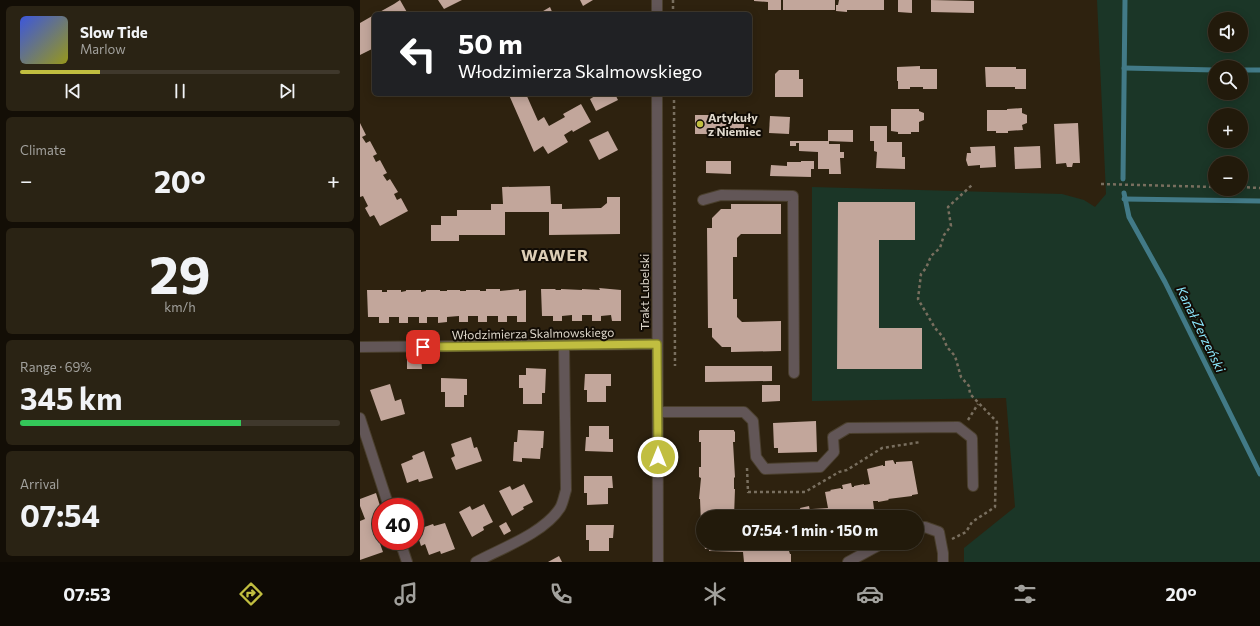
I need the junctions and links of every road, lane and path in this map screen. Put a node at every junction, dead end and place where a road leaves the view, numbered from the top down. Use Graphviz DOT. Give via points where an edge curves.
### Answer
graph roads {
  1 [pos="657,0"];
  2 [pos="673,0"];
  3 [pos="657,12"];
  4 [pos="673,12"];
  5 [pos="657,96"];
  6 [pos="674,96"];
  7 [pos="1101,184"];
  8 [pos="972,185"];
  9 [pos="1208,187"];
  10 [pos="1248,188"];
  11 [pos="1260,188"];
  12 [pos="702,200"];
  13 [pos="657,344"];
  14 [pos="564,346"];
  15 [pos="360,347"];
  16 [pos="675,366"];
  17 [pos="794,373"];
  18 [pos="978,404"];
  19 [pos="974,411"];
  20 [pos="658,412"];
  21 [pos="360,418"];
  22 [pos="973,486"];
  23 [pos="386,498"];
  24 [pos="924,526"];
  25 [pos="941,544"];
  26 [pos="403,550"];
  27 [pos="870,550"];
  28 [pos="407,562"];
  29 [pos="476,562"];
  30 [pos="658,562"];
  31 [pos="848,562"];
  32 [pos="943,562"];
  1 -- 3 [label="street"];
  2 -- 4 [label="path"];
  5 -- 13 [label="street, Trakt Lubelski"];
  6 -- 16 [label="path"];
  7 -- 9 [label="path"];
  8 -- 18 [label="path" via="948,207 951,226 944,235 940,248 931,256 921,274 918,299 955,356 961,377"];
  10 -- 11 [label="path"];
  12 -- 17 [label="street" via="721,195 793,196"];
  13 -- 14 [label="street, Włodzimierza Skalmowskiego"];
  13 -- 20 [label="street, Trakt Lubelski"];
  14 -- 15 [label="street, Włodzimierza Skalmowskiego"];
  14 -- 29 [label="street" via="566,490 561,506 550,520 536,531"];
  18 -- 19 [label="path"];
  18 -- 25 [label="path" via="997,422 995,507 972,522 966,532"];
  20 -- 22 [label="street" via="744,412 753,421 756,457 765,469 820,468 834,452 833,438 848,428 958,427 972,438"];
  20 -- 30 [label="street, Trakt Lubelski"];
  21 -- 23 [label="street"];
  24 -- 25 [label="street" via="939,532"];
  25 -- 32 [label="street"];
  26 -- 28 [label="street"];
  27 -- 31 [label="street"];
}
